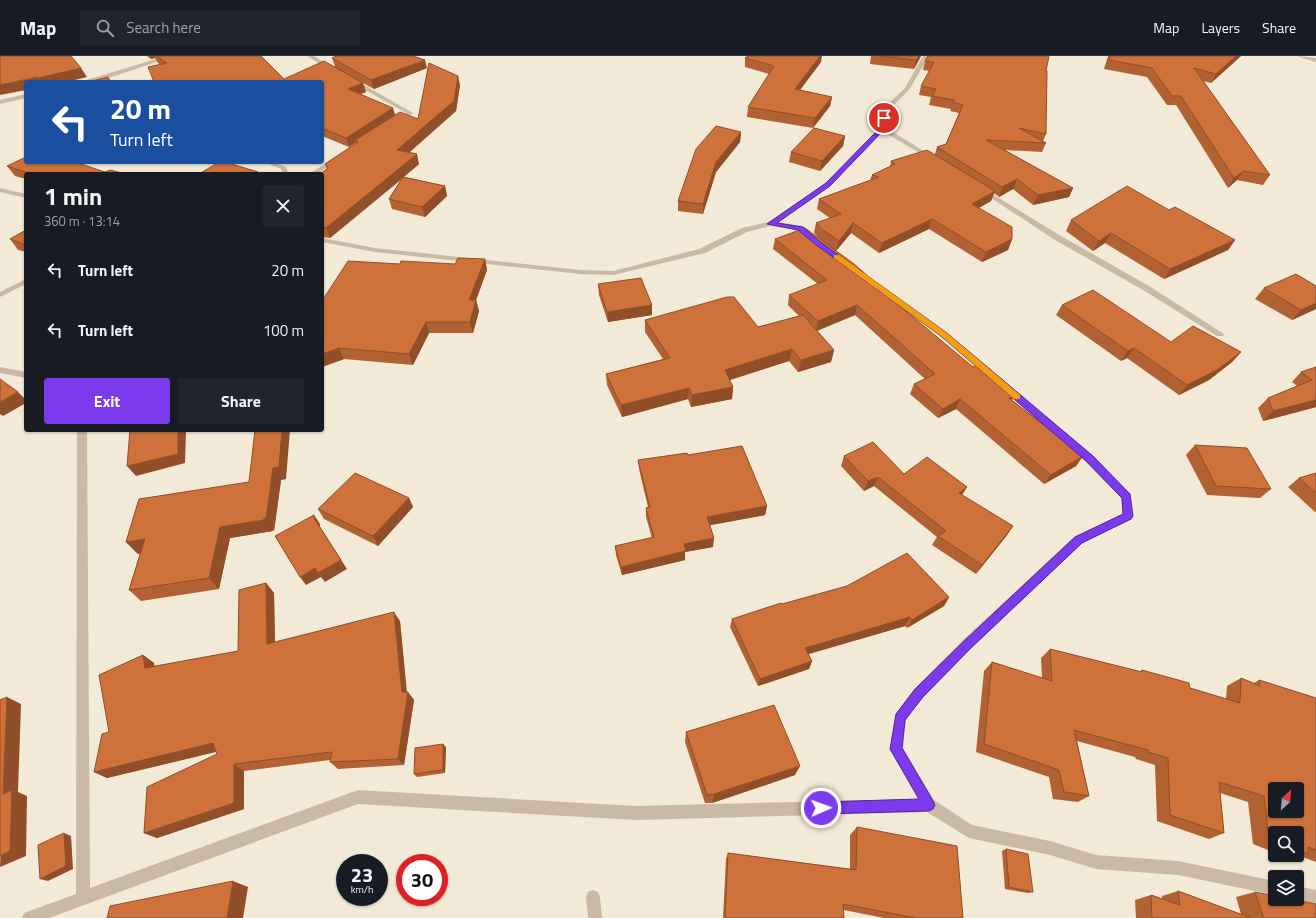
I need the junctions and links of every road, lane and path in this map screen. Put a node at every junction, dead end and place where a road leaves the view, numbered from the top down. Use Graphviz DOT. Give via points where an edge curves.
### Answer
graph roads {
  1 [pos="171,56"];
  2 [pos="310,56"];
  3 [pos="926,56"];
  4 [pos="1301,56"];
  5 [pos="1316,60"];
  6 [pos="339,73"];
  7 [pos="346,77"];
  8 [pos="92,80"];
  9 [pos="24,96"];
  10 [pos="0,102"];
  11 [pos="390,126"];
  12 [pos="880,128"];
  13 [pos="343,154"];
  14 [pos="937,161"];
  15 [pos="273,164"];
  16 [pos="285,172"];
  17 [pos="315,172"];
  18 [pos="975,185"];
  19 [pos="0,190"];
  20 [pos="24,196"];
  21 [pos="770,224"];
  22 [pos="324,240"];
  23 [pos="817,243"];
  24 [pos="868,280"];
  25 [pos="24,282"];
  26 [pos="0,295"];
  27 [pos="1220,334"];
  28 [pos="0,370"];
  29 [pos="24,375"];
  30 [pos="82,432"];
  31 [pos="929,805"];
  32 [pos="1268,887"];
  33 [pos="1304,894"];
  34 [pos="592,897"];
  35 [pos="1316,897"];
  36 [pos="83,899"];
  37 [pos="29,918"];
  38 [pos="595,918"];
  1 -- 8 [label="street"];
  2 -- 6 [label="street"];
  3 -- 12 [label="street" via="907,89 887,108"];
  4 -- 5 [label="street"];
  7 -- 11 [label="street" via="410,113"];
  9 -- 10 [label="street"];
  12 -- 14 [label="street"];
  12 -- 21 [label="street" via="828,184"];
  13 -- 17 [label="street"];
  15 -- 16 [label="street" via="284,168"];
  18 -- 27 [label="street" via="1058,238"];
  19 -- 20 [label="street"];
  21 -- 22 [label="street" via="745,230 702,251 614,272 580,272 375,250"];
  21 -- 23 [label="street" via="800,228"];
  24 -- 31 [label="street" via="944,335 1090,459 1126,496 1128,516 1078,540 966,645 919,693 900,718 896,749"];
  25 -- 26 [label="street"];
  28 -- 29 [label="street"];
  30 -- 36 [label="street"];
  31 -- 32 [label="street" via="969,831 1050,848 1096,862 1178,868"];
  31 -- 36 [label="street" via="636,813 358,797"];
  33 -- 35 [label="street"];
  34 -- 38 [label="street"];
  36 -- 37 [label="street"];
}
